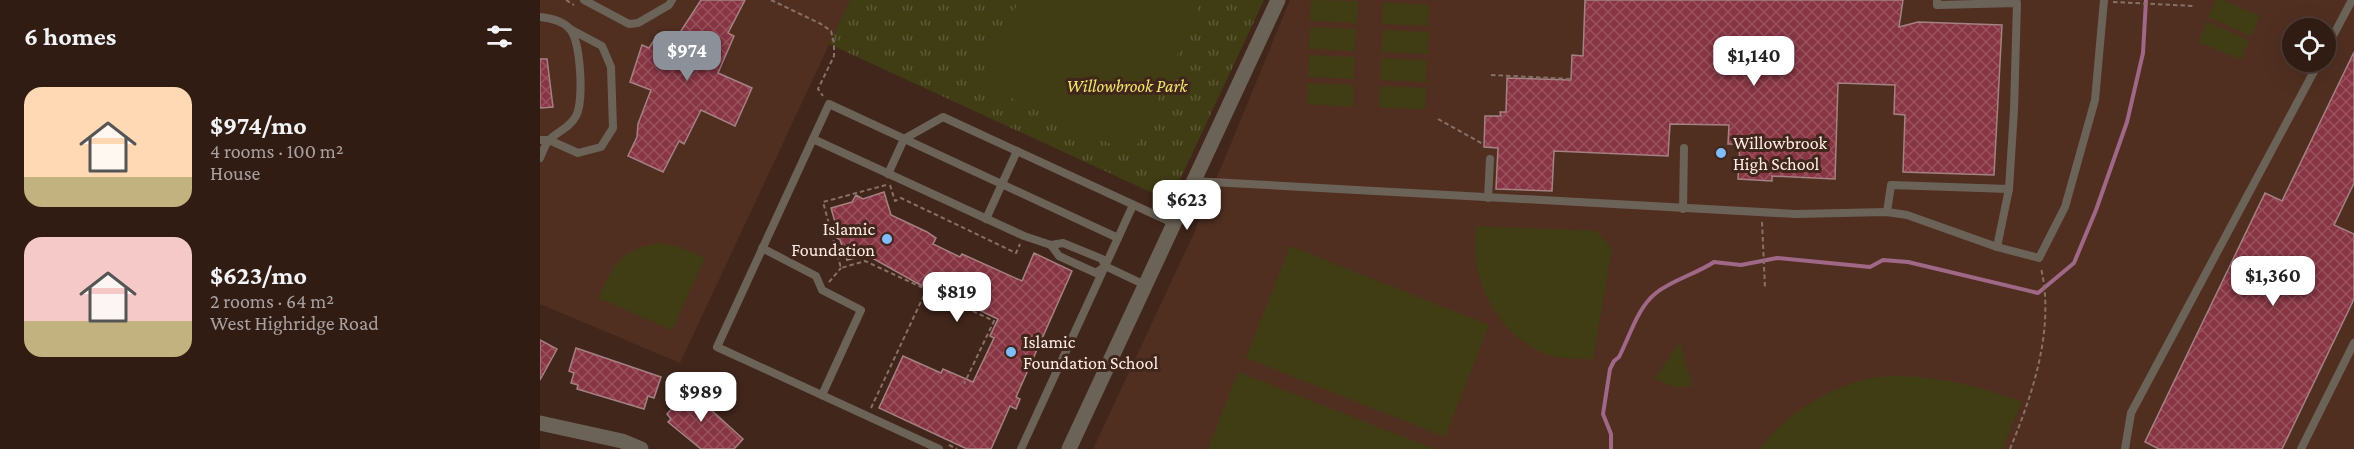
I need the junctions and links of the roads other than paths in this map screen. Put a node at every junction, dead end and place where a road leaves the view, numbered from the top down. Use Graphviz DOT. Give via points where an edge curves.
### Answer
graph roads {
  1 [pos="584,0"];
  2 [pos="672,0"];
  3 [pos="1278,0"];
  4 [pos="1936,0"];
  5 [pos="2352,0"];
  6 [pos="2104,1"];
  7 [pos="540,17"];
  8 [pos="570,29"];
  9 [pos="2336,30"];
  10 [pos="2314,72"];
  11 [pos="813,139"];
  12 [pos="904,139"];
  13 [pos="544,140"];
  14 [pos="1684,148"];
  15 [pos="1017,151"];
  16 [pos="540,158"];
  17 [pos="1490,159"];
  18 [pos="888,174"];
  19 [pos="1192,181"];
  20 [pos="1002,184"];
  21 [pos="2009,189"];
  22 [pos="1488,198"];
  23 [pos="1133,205"];
  24 [pos="1683,209"];
  25 [pos="1887,212"];
  26 [pos="986,219"];
  27 [pos="1173,223"];
  28 [pos="1118,238"];
  29 [pos="1051,245"];
  30 [pos="1997,247"];
  31 [pos="762,248"];
  32 [pos="1105,266"];
  33 [pos="1144,285"];
  34 [pos="2354,343"];
  35 [pos="822,395"];
  36 [pos="540,423"];
  37 [pos="942,446"];
  38 [pos="641,449"];
  39 [pos="1020,449"];
  40 [pos="1069,449"];
  41 [pos="2126,449"];
  42 [pos="2301,449"];
  1 -- 2 [label="lane" via="629,24 638,23"];
  3 -- 19 [label="street"];
  4 -- 21 [label="lane" via="1937,5 2017,3"];
  5 -- 9 [label="lane"];
  6 -- 30 [label="lane" via="2095,100 2065,207 2039,258"];
  7 -- 8 [label="lane" via="552,18"];
  8 -- 13 [label="lane" via="577,49 581,101 576,117 565,129"];
  8 -- 13 [label="lane" via="602,46 611,67 613,128 601,147 578,153"];
  10 -- 41 [label="lane" via="2131,413"];
  11 -- 12 [label="lane" via="829,104"];
  11 -- 18 [label="lane"];
  11 -- 31 [label="lane"];
  12 -- 15 [label="lane" via="943,117"];
  12 -- 18 [label="lane"];
  12 -- 20 [label="lane"];
  13 -- 16 [label="lane"];
  14 -- 24 [label="lane"];
  15 -- 20 [label="lane"];
  15 -- 23 [label="lane"];
  17 -- 22 [label="lane"];
  18 -- 26 [label="lane"];
  19 -- 22 [label="lane"];
  19 -- 27 [label="street"];
  20 -- 26 [label="lane"];
  20 -- 28 [label="lane"];
  21 -- 25 [label="lane" via="1891,185"];
  21 -- 30 [label="lane"];
  22 -- 24 [label="lane"];
  23 -- 27 [label="lane"];
  23 -- 28 [label="lane"];
  24 -- 25 [label="lane" via="1796,214"];
  25 -- 30 [label="lane" via="1907,215"];
  26 -- 29 [label="lane"];
  27 -- 33 [label="street"];
  28 -- 32 [label="lane"];
  29 -- 32 [label="lane" via="1063,243 1102,259"];
  29 -- 32 [label="lane" via="1059,256 1096,273"];
  31 -- 35 [label="lane" via="816,276 822,290 861,310"];
  31 -- 35 [label="lane" via="717,347"];
  32 -- 33 [label="lane"];
  32 -- 39 [label="lane"];
  33 -- 40 [label="street"];
  34 -- 42 [label="lane"];
  35 -- 37 [label="lane"];
  36 -- 38 [label="street" via="622,441"];
}
